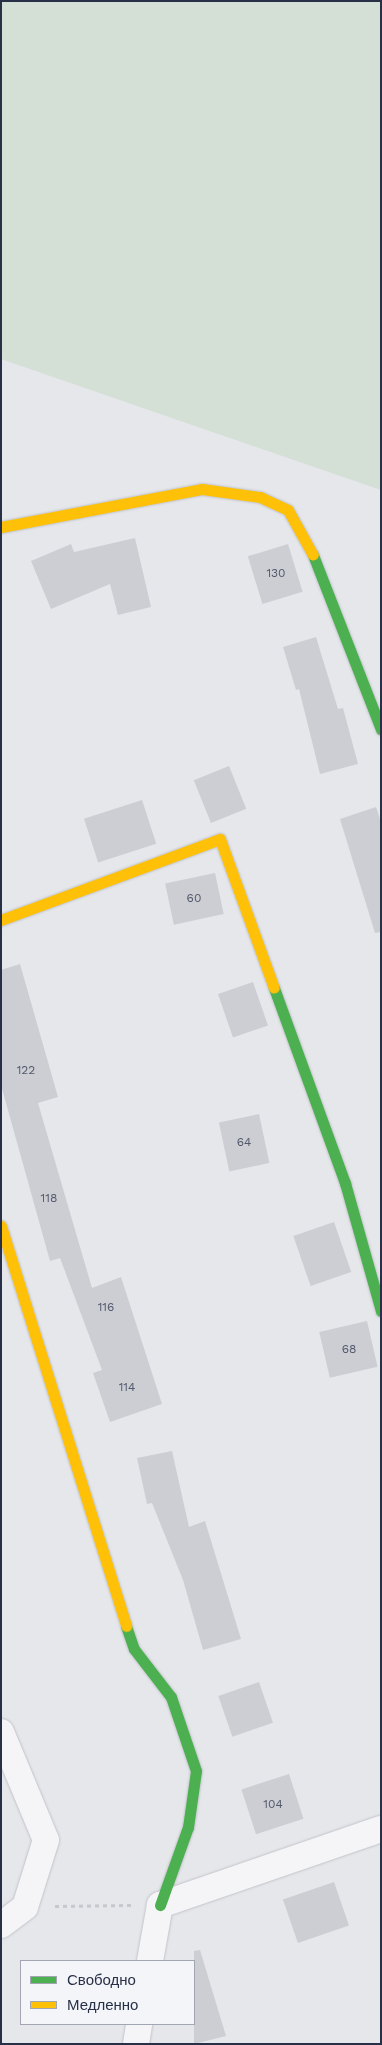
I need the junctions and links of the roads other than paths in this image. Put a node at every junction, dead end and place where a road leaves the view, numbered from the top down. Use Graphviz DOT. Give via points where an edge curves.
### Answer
graph roads {
  1 [pos="1,527"];
  2 [pos="381,729"];
  3 [pos="1,920"];
  4 [pos="1,1226"];
  5 [pos="381,1311"];
  6 [pos="1,1732"];
  7 [pos="381,1828"];
  8 [pos="160,1905"];
  9 [pos="1,1925"];
  10 [pos="150,1960"];
  11 [pos="139,2025"];
  12 [pos="136,2044"];
  1 -- 2 [label="street" via="202,488 260,497 288,510 308,543"];
  3 -- 5 [label="street" via="220,839 345,1183"];
  4 -- 8 [label="street" via="118,1604 134,1648 171,1697 196,1771 188,1828"];
  6 -- 9 [label="street" via="46,1840 25,1907"];
  7 -- 8 [label="street"];
  8 -- 10 [label="street"];
  11 -- 12 [label="street"];
}
